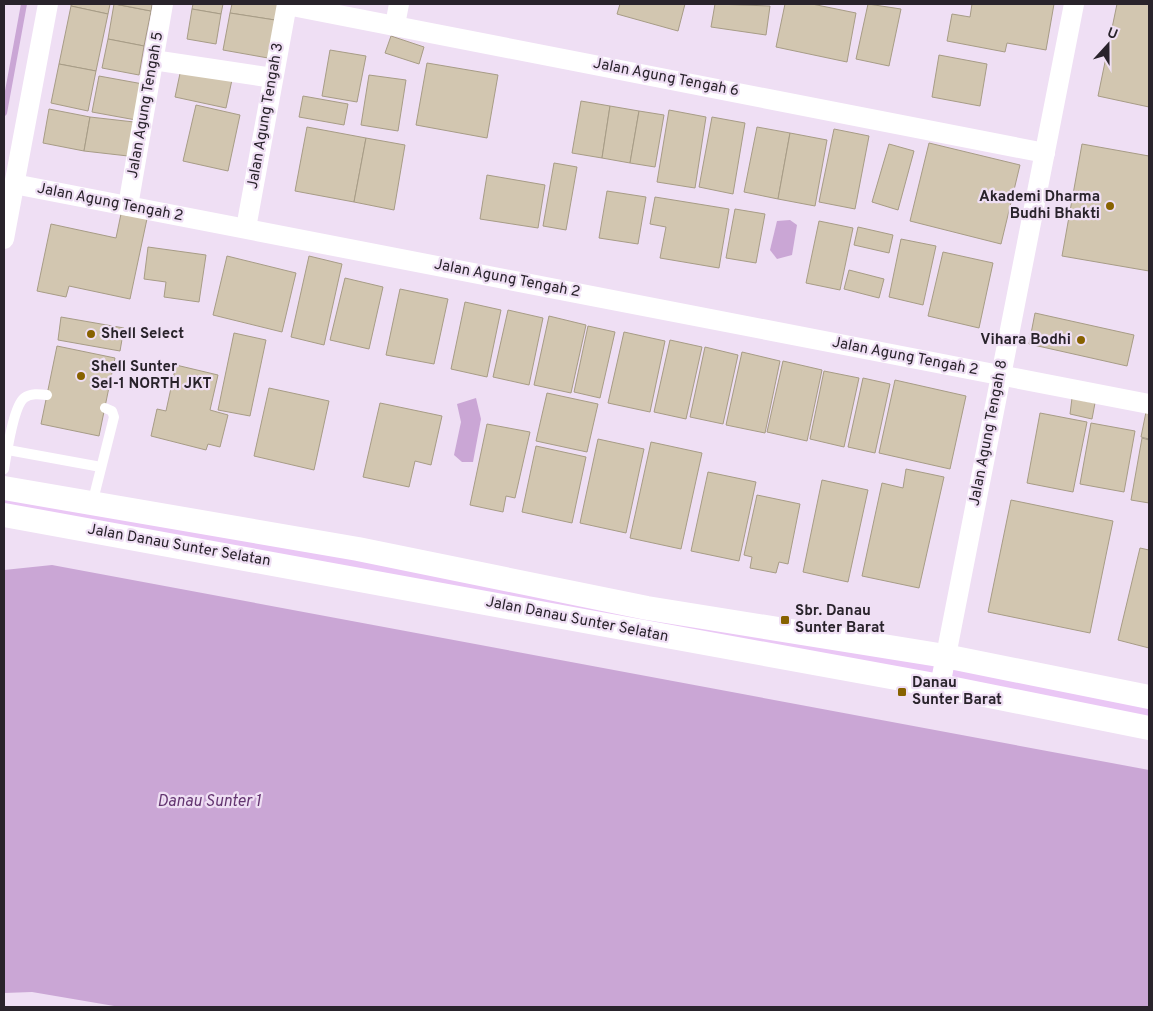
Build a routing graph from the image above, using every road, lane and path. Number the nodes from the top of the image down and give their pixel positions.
1 (48, 4) edge
2 (163, 4) edge
3 (399, 4) edge
4 (1074, 4) edge
5 (287, 5) edge
6 (395, 25) junction
7 (153, 60) junction
8 (273, 78) junction
9 (1045, 152) junction
10 (14, 184) junction
11 (128, 206) junction
12 (246, 228) junction
13 (4, 239) edge
14 (1001, 375) junction
15 (47, 395) dead end
16 (1149, 404) edge
17 (105, 408) dead end
18 (8, 450) junction
19 (101, 467) junction
20 (4, 469) edge
21 (4, 488) edge
22 (92, 504) junction
23 (4, 515) edge
24 (945, 656) junction
25 (940, 686) junction
26 (1149, 697) edge
27 (1149, 728) edge

1 - 10 street
2 - 7 street, Jalan Agung Tengah 5
3 - 6 street
4 - 9 street, Jalan Agung Tengah 8
5 - 6 street, Jalan Agung Tengah 6
5 - 8 street, Jalan Agung Tengah 3
6 - 9 street, Jalan Agung Tengah 6
7 - 8 street
7 - 11 street, Jalan Agung Tengah 5
8 - 12 street, Jalan Agung Tengah 3
9 - 14 street, Jalan Agung Tengah 8
10 - 11 street, Jalan Agung Tengah 2
10 - 13 street
11 - 12 street, Jalan Agung Tengah 2
12 - 14 street, Jalan Agung Tengah 2
14 - 16 street, Jalan Agung Tengah 2
14 - 24 street, Jalan Agung Tengah 8
15 - 18 lane
17 - 19 lane
18 - 19 lane
18 - 20 lane
19 - 22 lane
21 - 22 street, Jalan Danau Sunter Selatan
22 - 24 street, Jalan Danau Sunter Selatan
23 - 25 street, Jalan Danau Sunter Selatan
24 - 25 street, Jalan Agung Tengah 8
24 - 26 street, Jalan Danau Sunter Selatan
25 - 27 street, Jalan Danau Sunter Selatan

